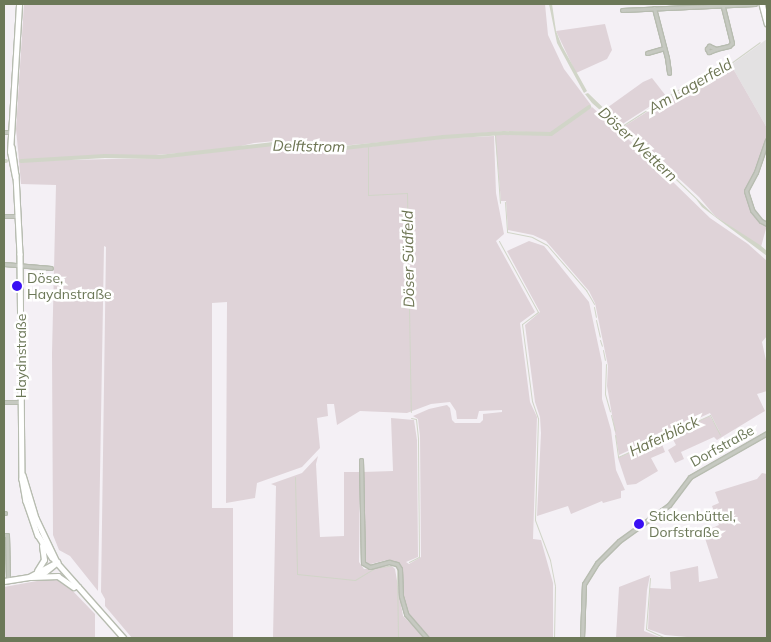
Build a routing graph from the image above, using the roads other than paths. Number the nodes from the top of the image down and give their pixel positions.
1 (19, 4) edge
2 (755, 4) edge
3 (762, 4) edge
4 (723, 7) junction
5 (654, 8) junction
6 (622, 10) dead end
7 (767, 23) edge
8 (664, 48) junction
9 (716, 49) dead end
10 (647, 53) dead end
11 (669, 73) dead end
12 (4, 132) edge
13 (11, 132) junction
14 (767, 140) edge
15 (4, 216) edge
16 (19, 216) junction
17 (767, 224) edge
18 (4, 264) edge
19 (20, 266) junction
20 (51, 268) dead end
21 (4, 402) edge
22 (21, 402) junction
23 (767, 434) edge
24 (360, 460) dead end
25 (23, 475) junction
26 (4, 535) edge
27 (41, 542) junction
28 (57, 562) junction
29 (29, 577) junction
30 (36, 577) junction
31 (6, 580) edge
32 (79, 587) junction
33 (124, 638) edge
34 (428, 638) edge
35 (582, 638) edge

1 - 13 street, Haydnstraße
2 - 4 street
3 - 7 street
4 - 5 street
4 - 9 street
5 - 6 street
5 - 8 street
8 - 10 street
8 - 11 street
12 - 13 street
13 - 16 street, Haydnstraße
14 - 17 street
15 - 16 street
16 - 19 street, Haydnstraße
18 - 19 street
19 - 20 street
19 - 22 street, Haydnstraße
21 - 22 street
22 - 25 street, Haydnstraße
23 - 35 street, Dorfstraße
24 - 34 street
25 - 27 street, Haydnstraße
25 - 28 street, Haydnstraße
26 - 31 street
27 - 28 street, Haydnstraße
27 - 29 street
28 - 29 street
28 - 30 street
28 - 32 street
29 - 30 street
29 - 31 street
30 - 32 street
32 - 33 street

